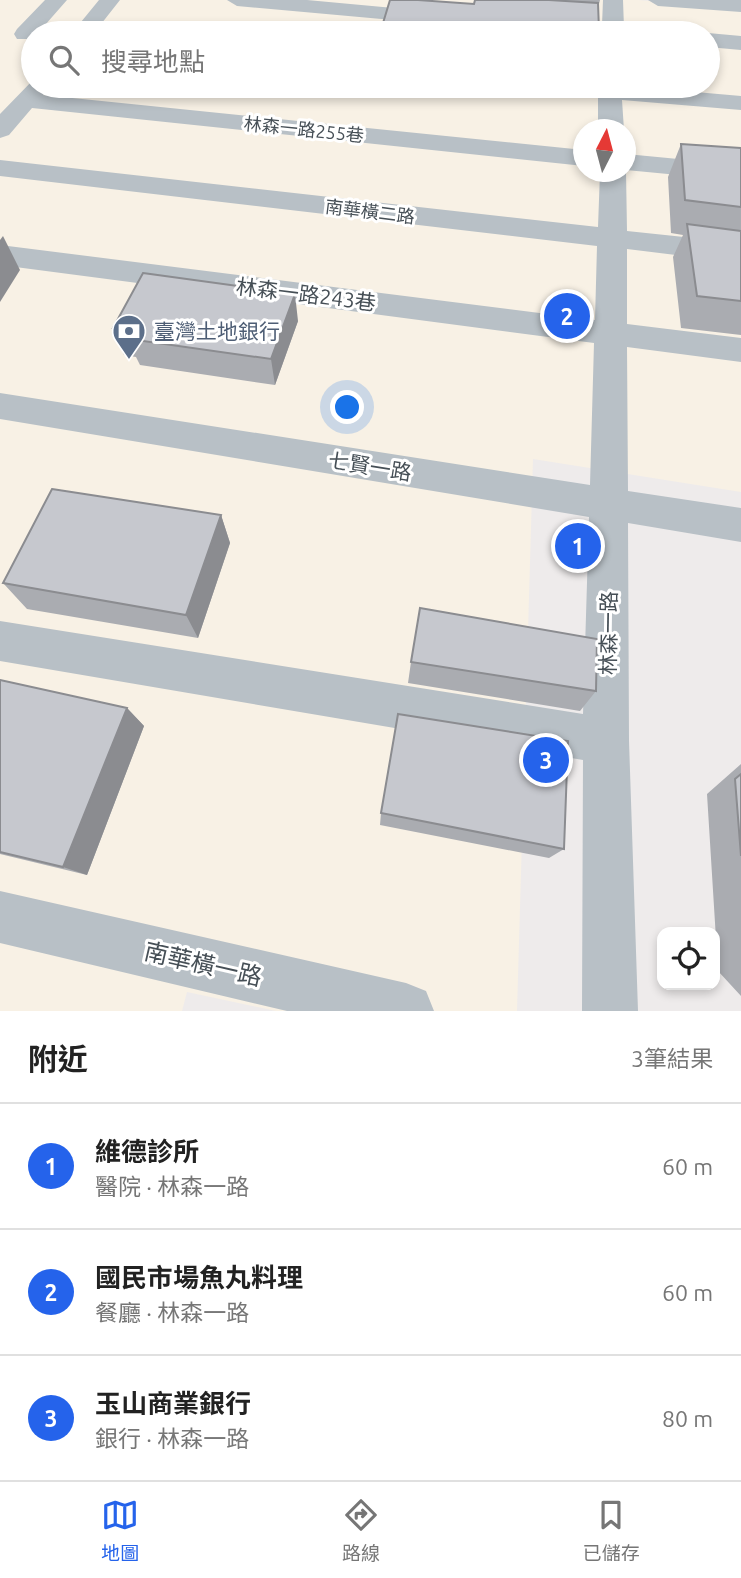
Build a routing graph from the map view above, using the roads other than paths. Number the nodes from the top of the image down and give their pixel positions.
1 (57, 0) edge
2 (110, 0) edge
3 (237, 0) edge
4 (613, 0) edge
5 (658, 0) edge
6 (741, 6) edge
7 (460, 19) edge
8 (40, 21) edge
9 (93, 21) edge
10 (614, 21) edge
11 (0, 32) edge
12 (21, 34) edge
13 (720, 41) edge
14 (741, 43) edge
15 (28, 98) edge
16 (74, 98) edge
17 (610, 98) edge
18 (694, 98) edge
19 (741, 103) edge
20 (611, 119) edge
21 (0, 130) edge
22 (573, 157) edge
23 (636, 163) edge
24 (0, 168) edge
25 (741, 173) edge
26 (613, 182) edge
27 (614, 239) junction
28 (741, 253) edge
29 (0, 255) edge
30 (612, 332) junction
31 (741, 350) edge
32 (0, 406) edge
33 (610, 505) junction
34 (741, 525) edge
35 (0, 641) edge
36 (607, 741) junction
37 (0, 917) edge
38 (407, 1011) edge
39 (610, 1011) edge

1 - 8 street
2 - 9 street
3 - 7 street
4 - 10 street
5 - 6 street
11 - 12 street
13 - 14 street
15 - 21 street
16 - 22 street, 林森一路255巷
17 - 20 street
18 - 19 street
23 - 25 street
24 - 27 street, 南華橫二路
26 - 27 street, 林森一路
27 - 28 street, 南華橫二路
27 - 30 street, 林森一路
29 - 30 street, 林森一路243巷
30 - 31 street, 林森一路243巷
30 - 33 street, 林森一路
32 - 33 street, 七賢一路
33 - 34 street, 七賢一路
33 - 36 street, 林森一路
35 - 36 street
36 - 39 street, 林森一路
37 - 38 street, 南華橫一路

